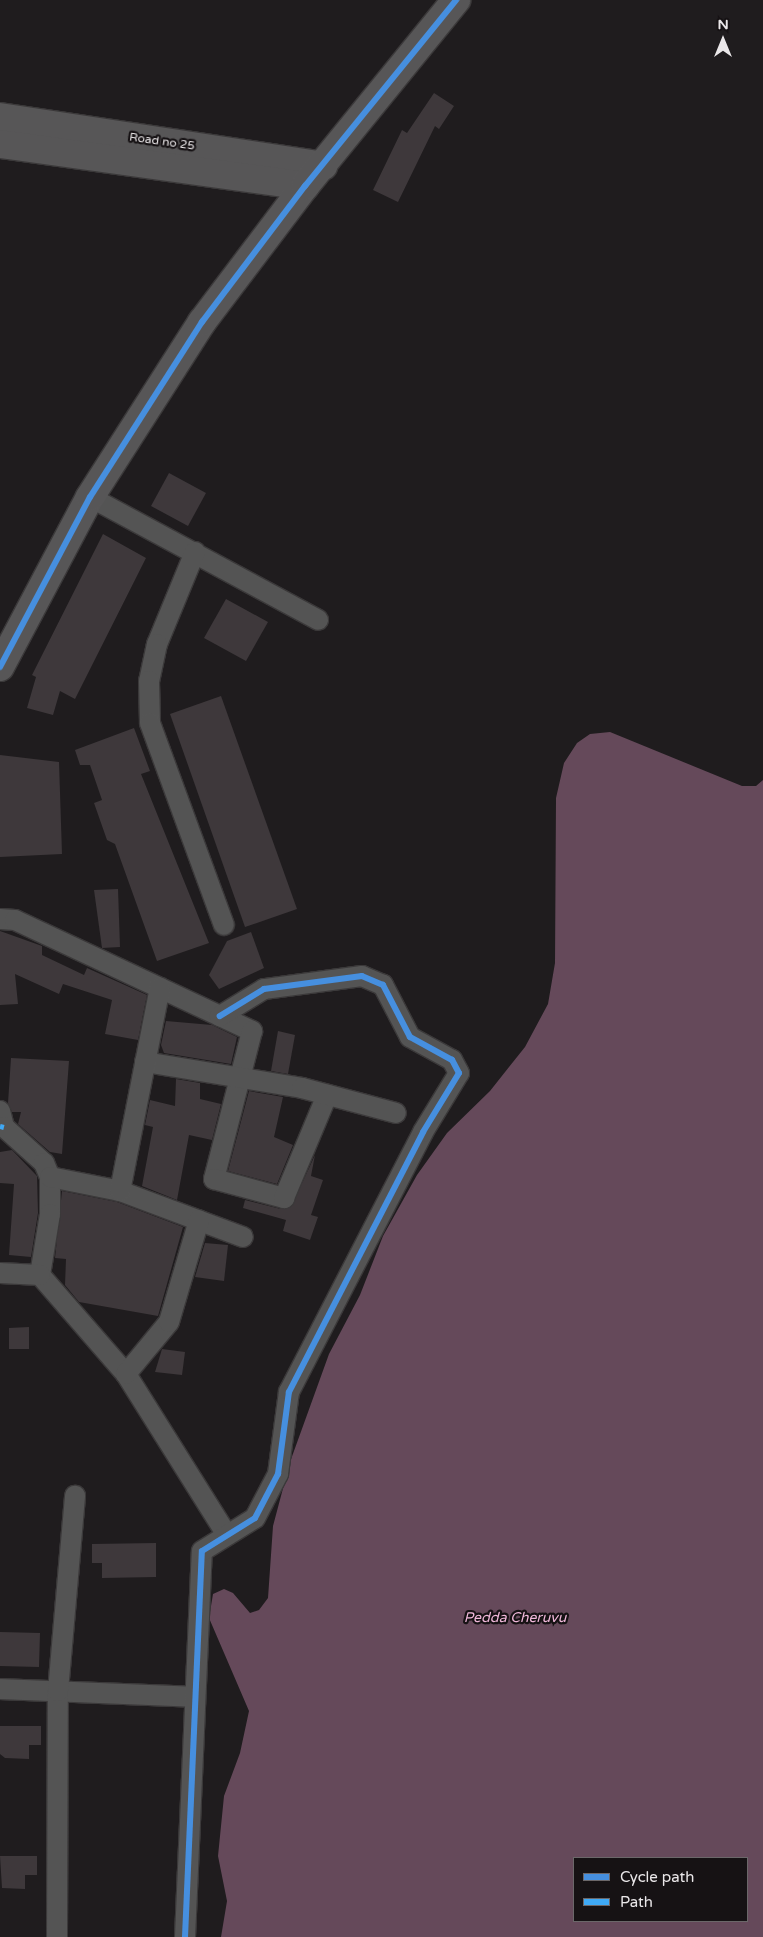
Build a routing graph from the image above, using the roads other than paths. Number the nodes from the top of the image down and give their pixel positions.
1 (456, 0) edge
2 (0, 118) edge
3 (0, 144) edge
4 (323, 166) junction
5 (305, 186) junction
6 (90, 497) junction
7 (195, 552) junction
8 (318, 620) dead end
9 (0, 667) edge
10 (0, 919) edge
11 (224, 925) dead end
12 (160, 988) junction
13 (220, 1016) junction
14 (145, 1062) junction
15 (240, 1078) junction
16 (327, 1095) junction
17 (396, 1113) dead end
18 (1, 1121) edge
19 (50, 1177) junction
20 (120, 1191) junction
21 (198, 1220) junction
22 (243, 1237) dead end
23 (0, 1273) edge
24 (40, 1275) junction
25 (126, 1374) junction
26 (75, 1496) dead end
27 (227, 1535) junction
28 (0, 1689) edge
29 (58, 1691) junction
30 (195, 1697) junction
31 (57, 1937) edge
32 (186, 1937) edge

1 - 4 street
2 - 4 street, Road no 25
3 - 5 street, Road no 25
4 - 5 street
5 - 6 street
6 - 7 street
6 - 9 street
7 - 8 street
7 - 11 street
10 - 12 street
12 - 13 street
12 - 14 street
13 - 15 street
13 - 27 street
14 - 15 street
14 - 20 street
15 - 16 street
15 - 16 street
16 - 17 street
18 - 19 street
19 - 20 street
19 - 24 street
20 - 21 street
21 - 22 street
21 - 25 street
23 - 24 street
24 - 25 street
25 - 27 street
26 - 29 street
27 - 30 street
28 - 29 street
29 - 30 street
29 - 31 street
30 - 32 street

